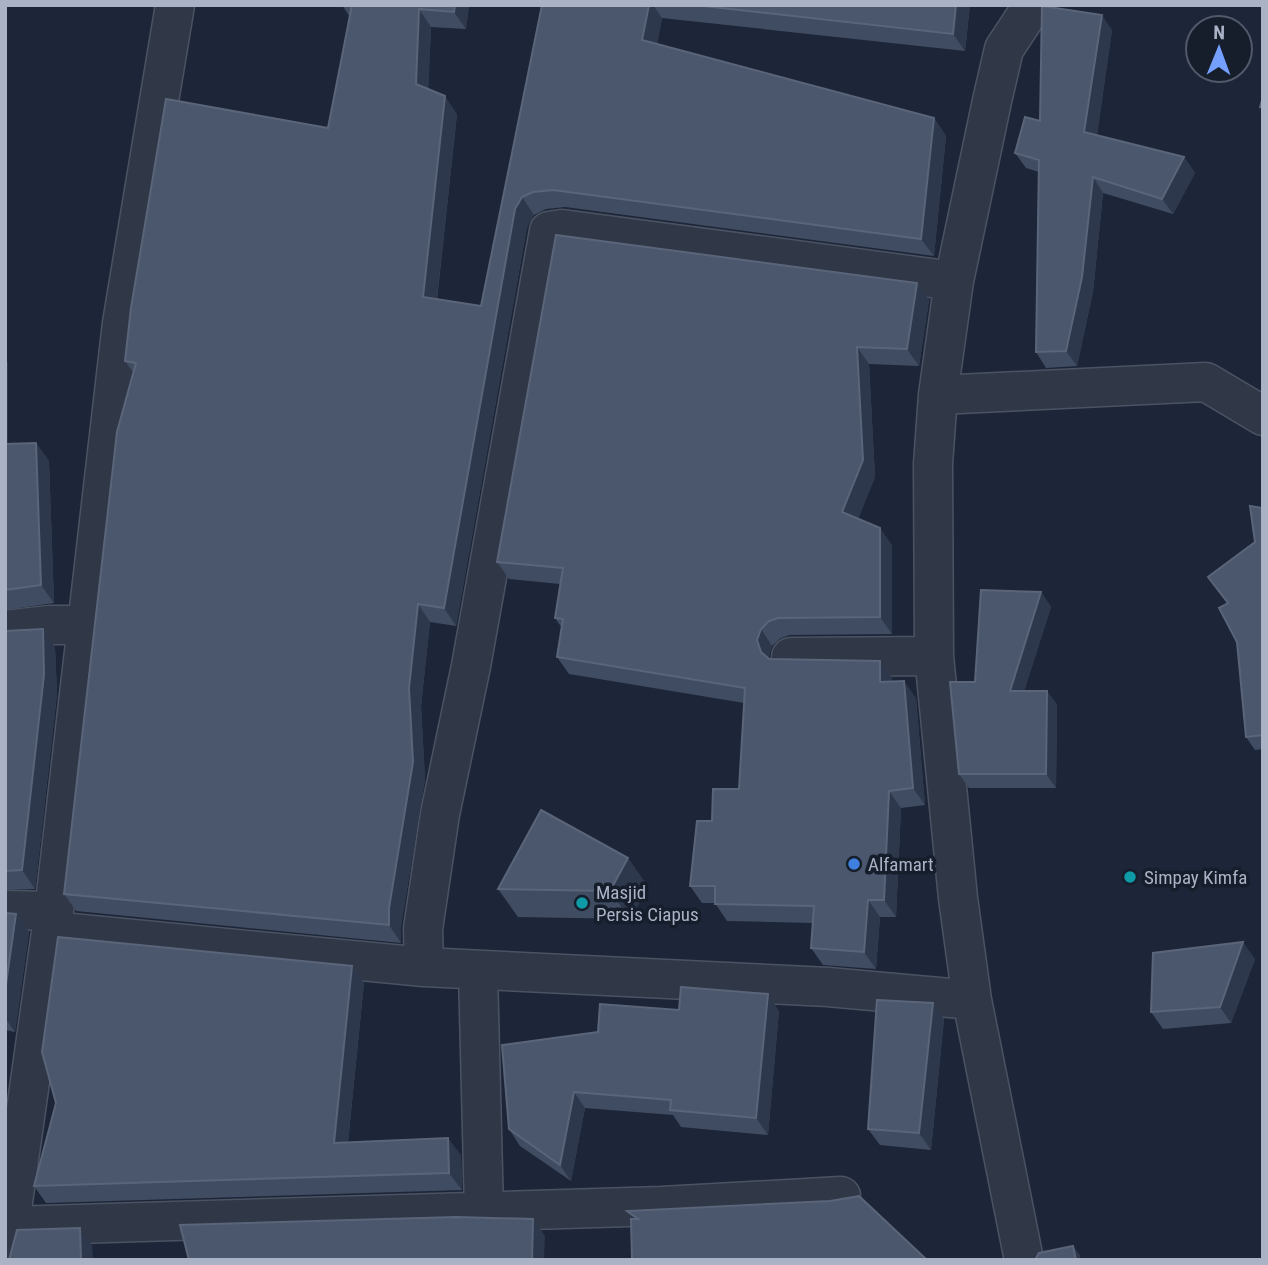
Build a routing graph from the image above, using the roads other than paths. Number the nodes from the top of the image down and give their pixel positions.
1 (175, 5) edge
2 (1034, 5) edge
3 (954, 281) junction
4 (938, 395) junction
5 (1243, 402) edge
6 (87, 625) junction
7 (5, 630) edge
8 (933, 656) junction
9 (791, 657) edge
10 (5, 909) edge
11 (52, 921) junction
12 (424, 967) junction
13 (478, 972) junction
14 (972, 1000) junction
15 (841, 1196) edge
16 (484, 1211) junction
17 (7, 1242) edge
18 (1024, 1260) edge

1 - 6 street
2 - 3 street
3 - 4 street
3 - 12 street
4 - 5 street
4 - 8 street
6 - 7 street
6 - 11 street
8 - 9 street
8 - 14 street
10 - 11 street
11 - 12 street
11 - 17 street
12 - 13 street
13 - 14 street
13 - 16 street
14 - 18 street
15 - 16 street
16 - 17 street

